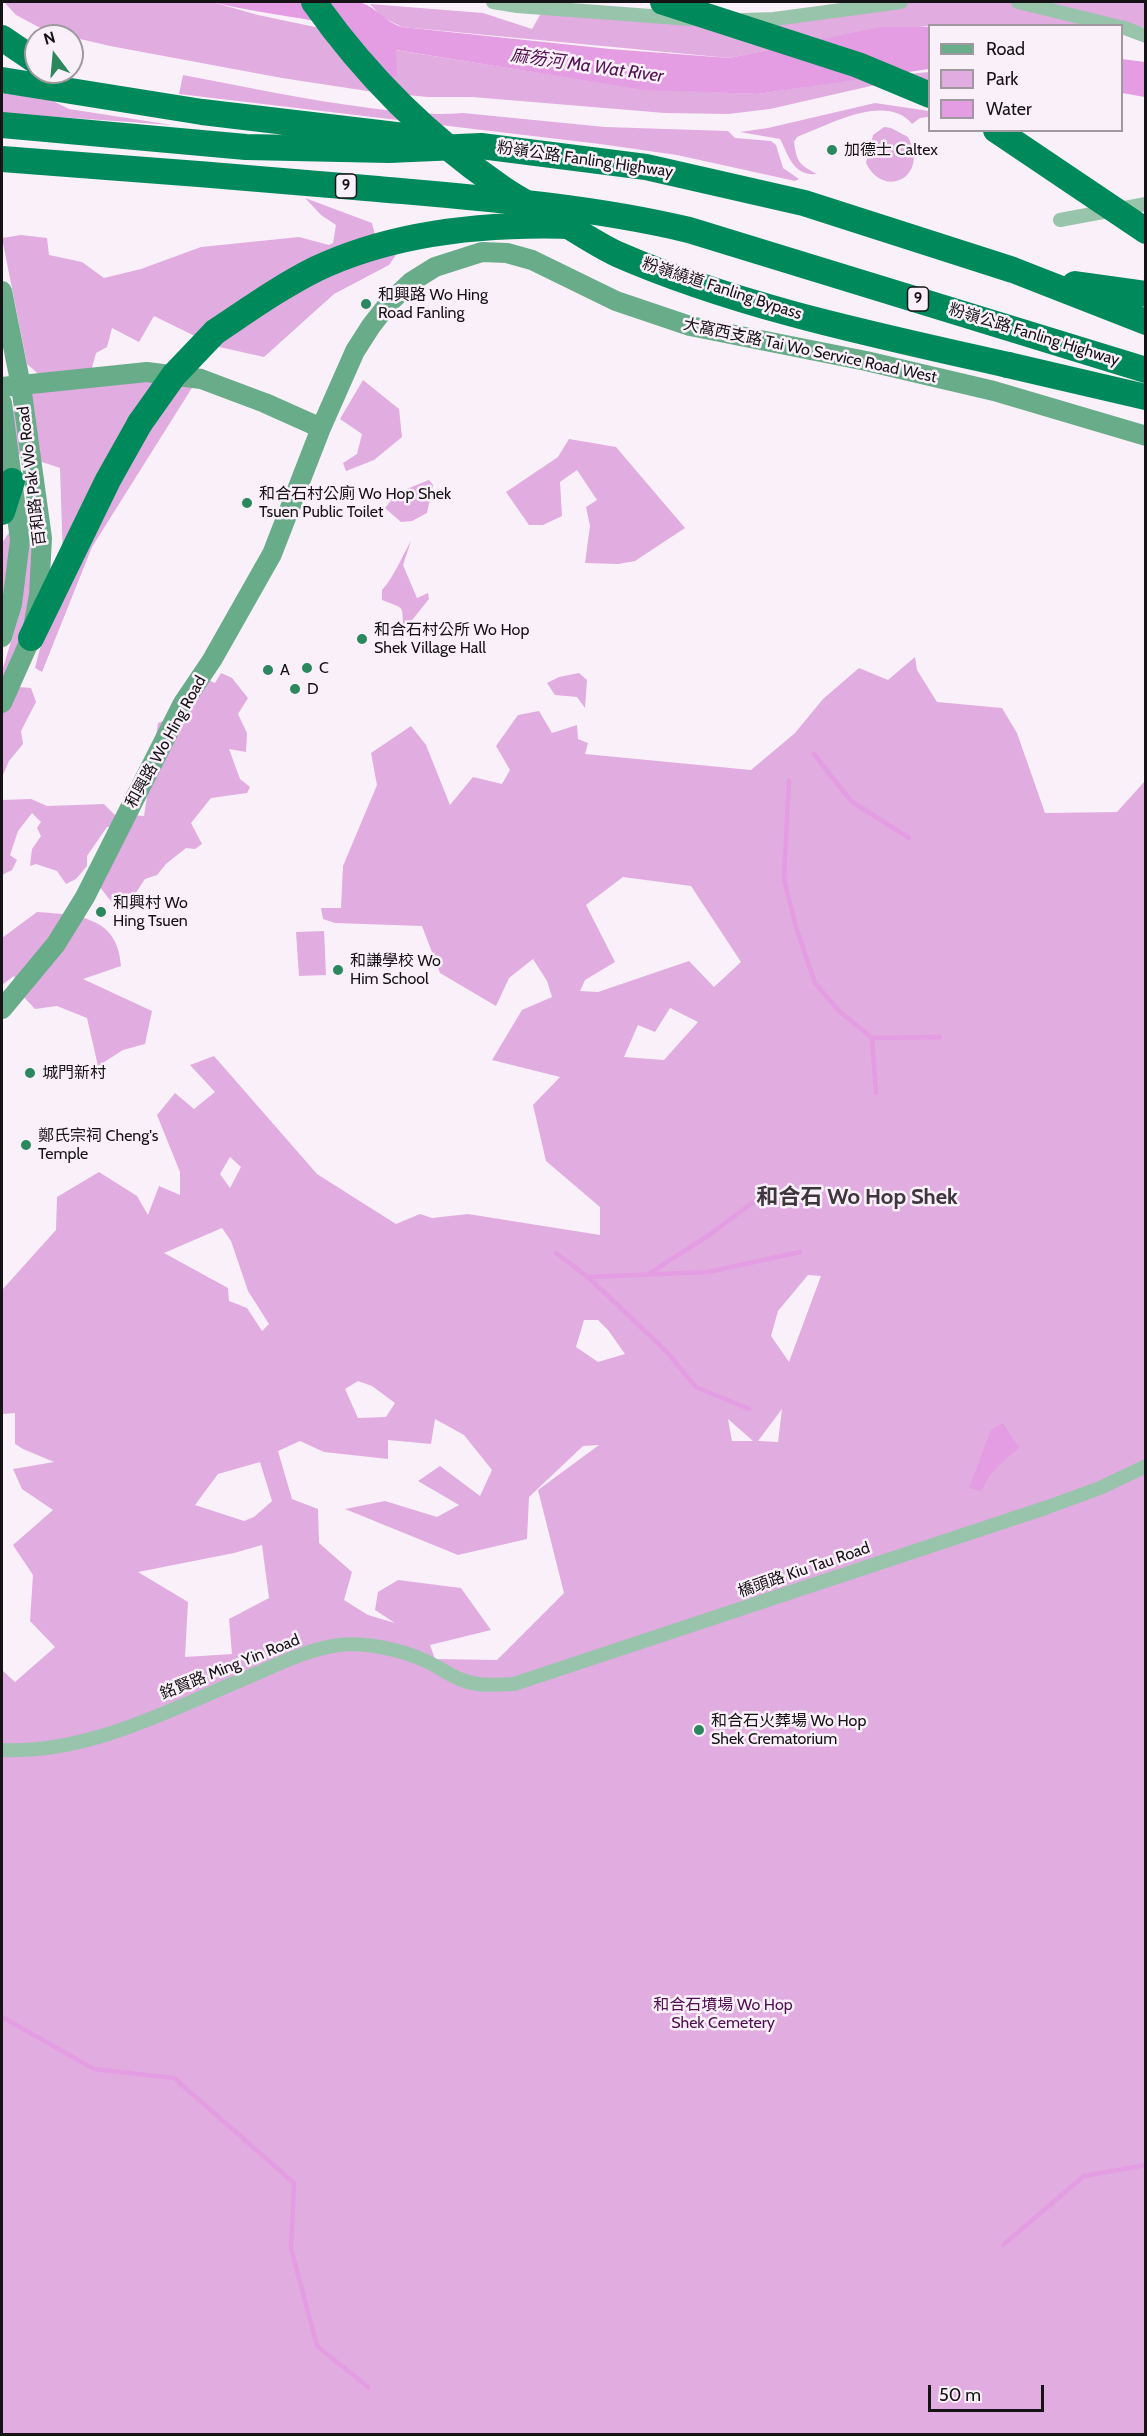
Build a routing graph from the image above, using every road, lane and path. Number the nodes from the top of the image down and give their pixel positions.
1 (314, 2) edge
2 (493, 2) edge
3 (663, 2) edge
4 (901, 2) edge
5 (1018, 2) edge
6 (1108, 24) edge
7 (1123, 27) edge
8 (1146, 36) edge
9 (2, 38) edge
10 (24, 53) edge
11 (84, 78) edge
12 (2, 80) edge
13 (928, 94) edge
14 (202, 112) junction
15 (2, 125) edge
16 (999, 132) edge
17 (481, 146) junction
18 (447, 147) junction
19 (2, 159) edge
20 (1146, 204) edge
21 (1060, 220) dead end
22 (689, 230) junction
23 (1146, 231) edge
24 (482, 252) joint
25 (1013, 270) junction
26 (2, 291) edge
27 (1146, 294) edge
28 (1146, 322) edge
29 (1146, 370) edge
30 (11, 387) edge
31 (1146, 397) edge
32 (2, 403) edge
33 (321, 428) junction
34 (1146, 436) edge
35 (12, 481) junction
36 (2, 512) edge
37 (2, 637) edge
38 (31, 639) junction
39 (2, 703) edge
40 (2, 1009) edge
41 (1146, 1466) edge
42 (468, 1682) joint
43 (2, 1750) edge

1 - 18 highway, 粉嶺繞道 Fanling Bypass, bridge
2 - 4 street
3 - 13 highway, bridge
5 - 6 street
7 - 8 street
9 - 10 highway
11 - 14 highway
12 - 14 highway
14 - 17 highway
15 - 18 highway, 粉嶺公路 Fanling Highway / 9
16 - 23 highway, bridge
17 - 18 highway, 粉嶺公路 Fanling Highway / 9
17 - 25 highway, 粉嶺公路 Fanling Highway / 9
18 - 31 highway, 粉嶺繞道 Fanling Bypass, bridge
19 - 22 highway, 粉嶺公路 Fanling Highway / 9
20 - 21 street
22 - 29 highway, 粉嶺公路 Fanling Highway / 9
22 - 38 highway, bridge
24 - 33 main road, 和興路 Wo Hing Road
24 - 34 main road, 大窩西支路 Tai Wo Service Road West
25 - 27 highway
25 - 28 highway, 粉嶺公路 Fanling Highway / 9
26 - 30 main road, 百和路 Pak Wo Road
30 - 33 main road
30 - 38 main road, 百和路 Pak Wo Road
32 - 35 main road, 百和路 Pak Wo Road
33 - 40 main road, 和興路 Wo Hing Road
35 - 36 highway
35 - 37 main road, 百和路 Pak Wo Road
38 - 39 main road, 百和路 Pak Wo Road
41 - 42 street, 橋頭路 Kiu Tau Road
42 - 43 street, 銘賢路 Ming Yin Road

